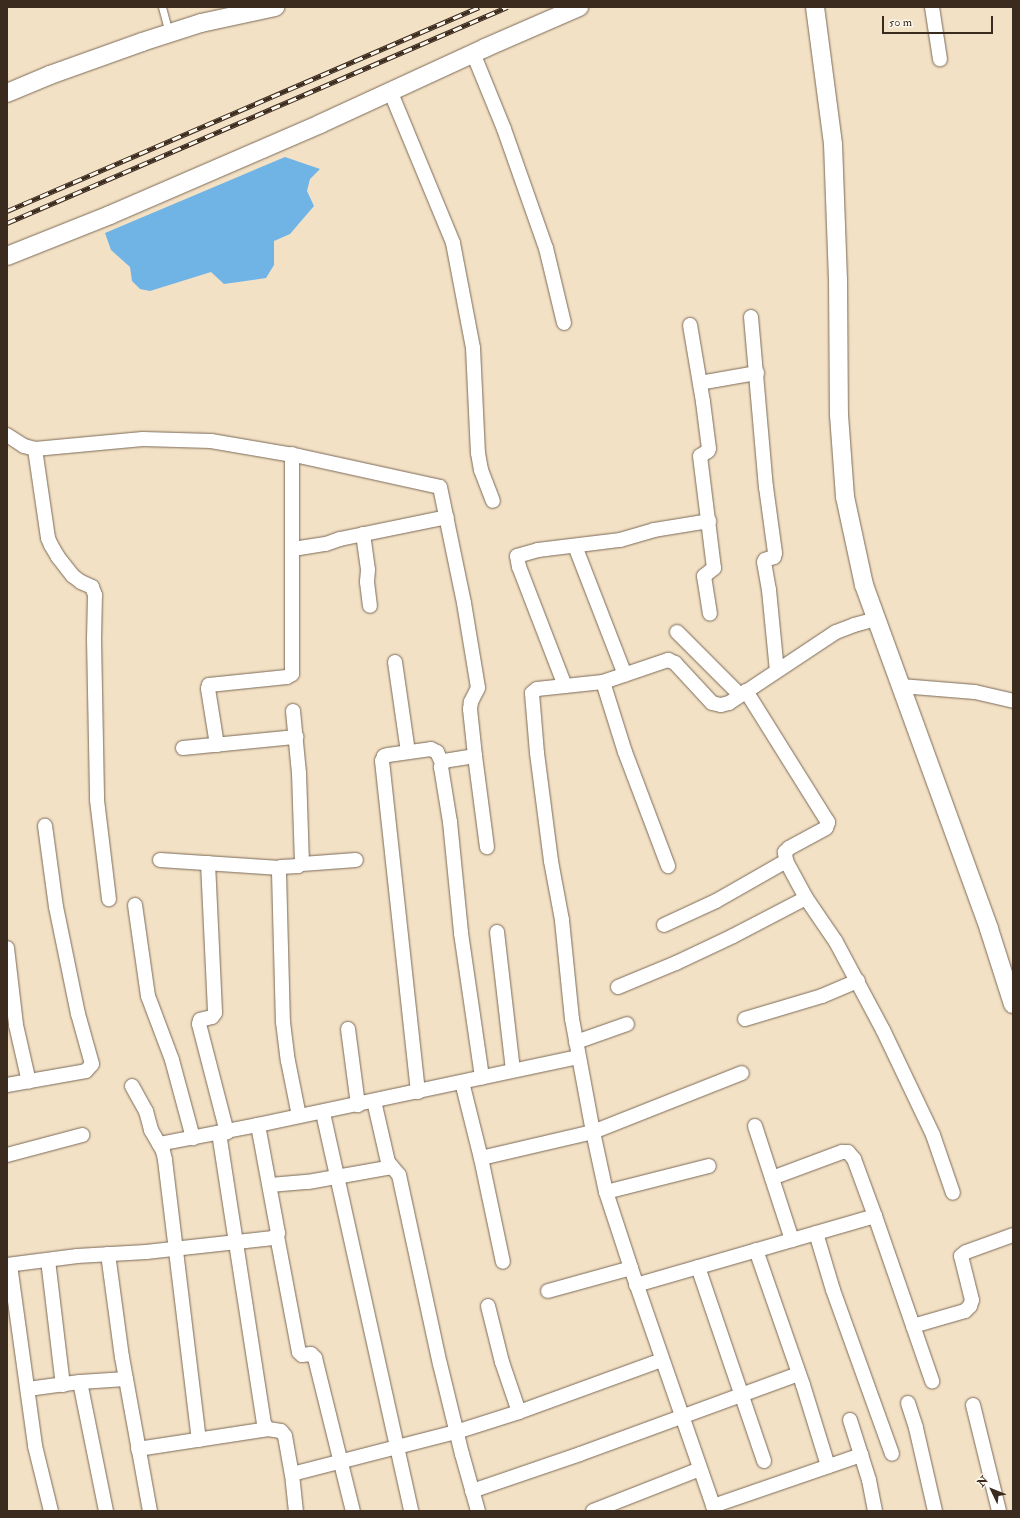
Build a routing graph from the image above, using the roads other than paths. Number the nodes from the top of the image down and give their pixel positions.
1 (162, 7) edge
2 (275, 7) edge
3 (579, 7) edge
4 (815, 7) edge
5 (932, 7) edge
6 (169, 33) junction
7 (474, 53) junction
8 (940, 59) dead end
9 (391, 92) junction
10 (7, 93) edge
11 (7, 256) edge
12 (750, 317) dead end
13 (564, 323) dead end
14 (690, 325) dead end
15 (757, 373) junction
16 (700, 383) junction
17 (7, 435) edge
18 (35, 449) junction
19 (292, 454) junction
20 (493, 502) dead end
21 (447, 517) junction
22 (709, 521) junction
23 (363, 534) junction
24 (575, 546) junction
25 (293, 549) junction
26 (370, 606) dead end
27 (710, 614) dead end
28 (876, 619) junction
29 (676, 632) dead end
30 (395, 662) dead end
31 (777, 671) junction
32 (625, 675) junction
33 (603, 682) junction
34 (565, 686) junction
35 (901, 686) junction
36 (743, 693) junction
37 (1013, 701) edge
38 (293, 711) dead end
39 (296, 737) junction
40 (217, 745) junction
41 (183, 748) dead end
42 (408, 752) junction
43 (475, 756) junction
44 (442, 762) junction
45 (44, 826) dead end
46 (487, 847) dead end
47 (160, 860) dead end
48 (356, 860) dead end
49 (786, 861) junction
50 (208, 864) junction
51 (302, 864) junction
52 (668, 866) dead end
53 (280, 868) junction
54 (806, 898) junction
55 (109, 899) dead end
56 (135, 905) dead end
57 (664, 925) dead end
58 (497, 932) dead end
59 (7, 948) edge
60 (858, 981) junction
61 (618, 987) dead end
62 (1013, 1004) edge
63 (745, 1019) dead end
64 (626, 1024) dead end
65 (348, 1029) dead end
66 (576, 1042) junction
67 (578, 1057) junction
68 (513, 1070) junction
69 (742, 1073) dead end
70 (482, 1078) junction
71 (29, 1082) junction
72 (462, 1082) junction
73 (7, 1085) edge
74 (132, 1086) dead end
75 (418, 1092) junction
76 (374, 1101) junction
77 (358, 1105) junction
78 (322, 1113) junction
79 (299, 1116) junction
80 (258, 1125) junction
81 (755, 1126) dead end
82 (223, 1132) junction
83 (593, 1132) junction
84 (82, 1135) dead end
85 (193, 1138) junction
86 (159, 1144) junction
87 (7, 1155) edge
88 (481, 1158) junction
89 (709, 1166) dead end
90 (392, 1167) junction
91 (337, 1177) junction
92 (772, 1178) junction
93 (270, 1185) junction
94 (606, 1192) junction
95 (953, 1193) dead end
96 (875, 1216) junction
97 (816, 1233) junction
98 (277, 1236) junction
99 (1013, 1236) edge
100 (792, 1240) junction
101 (237, 1242) junction
102 (174, 1249) junction
103 (756, 1250) junction
104 (108, 1254) junction
105 (48, 1260) junction
106 (503, 1262) dead end
107 (8, 1265) edge
108 (698, 1267) junction
109 (631, 1268) junction
110 (636, 1285) junction
111 (548, 1291) dead end
112 (488, 1306) dead end
113 (913, 1326) junction
114 (662, 1360) junction
115 (799, 1374) junction
116 (126, 1379) junction
117 (932, 1381) dead end
118 (80, 1382) junction
119 (62, 1385) junction
120 (28, 1389) junction
121 (742, 1395) junction
122 (908, 1403) dead end
123 (973, 1404) dead end
124 (519, 1412) junction
125 (682, 1416) junction
126 (850, 1420) dead end
127 (268, 1429) junction
128 (456, 1432) junction
129 (199, 1440) junction
130 (138, 1449) junction
131 (398, 1449) junction
132 (892, 1454) dead end
133 (861, 1455) junction
134 (764, 1460) dead end
135 (341, 1462) junction
136 (828, 1466) junction
137 (700, 1469) junction
138 (292, 1474) junction
139 (472, 1491) junction
140 (714, 1509) edge
141 (51, 1511) edge
142 (106, 1511) edge
143 (150, 1511) edge
144 (296, 1511) edge
145 (353, 1511) edge
146 (412, 1511) edge
147 (478, 1511) edge
148 (593, 1511) edge
149 (875, 1511) edge
150 (935, 1511) edge
151 (998, 1511) edge

1 - 6 lane
2 - 6 street
3 - 7 street
4 - 28 street
5 - 8 street
6 - 10 street
7 - 9 street
7 - 13 street
9 - 11 street
9 - 20 street
12 - 15 street
14 - 16 street
15 - 16 street
15 - 31 street
16 - 22 street
17 - 18 street
18 - 19 street
18 - 55 street
19 - 21 street
19 - 25 street
21 - 23 street
21 - 43 street
22 - 24 street
22 - 27 street
23 - 25 street
23 - 26 street
24 - 32 street
24 - 34 street
25 - 40 street
28 - 31 street
28 - 35 street
29 - 36 street
30 - 42 street
31 - 36 street
32 - 33 street
32 - 36 street
33 - 34 street
33 - 52 street
34 - 66 street
35 - 37 street
35 - 62 street
36 - 49 street
38 - 39 street
39 - 40 street
39 - 51 street
40 - 41 street
42 - 44 street
42 - 75 street
43 - 44 street
43 - 46 street
44 - 70 street
45 - 71 street
47 - 50 street
48 - 51 street
49 - 54 street
49 - 57 street
50 - 53 street
50 - 82 street
51 - 53 street
53 - 79 street
54 - 60 street
54 - 61 street
56 - 85 street
58 - 68 street
59 - 71 street
60 - 63 street
60 - 95 street
64 - 66 street
65 - 77 street
66 - 67 street
67 - 68 street
67 - 83 street
68 - 70 street
69 - 83 street
70 - 72 street
71 - 73 street
72 - 75 street
72 - 88 street
74 - 86 street
75 - 76 street
76 - 77 street
76 - 90 street
77 - 78 street
78 - 79 street
78 - 91 street
79 - 80 street
80 - 82 street
80 - 93 street
81 - 92 street
82 - 85 street
82 - 101 street
83 - 88 street
83 - 94 street
84 - 87 street
85 - 86 street
86 - 102 street
88 - 106 street
89 - 94 street
90 - 91 street
90 - 128 street
91 - 93 street
91 - 131 street
92 - 96 street
92 - 100 street
93 - 98 street
94 - 109 street
96 - 97 street
96 - 113 street
97 - 100 street
97 - 132 street
98 - 101 street
98 - 135 street
99 - 113 street
100 - 103 street
101 - 102 street
101 - 127 street
102 - 104 street
102 - 129 street
103 - 108 street
103 - 115 street
104 - 105 street
104 - 116 street
105 - 107 street
105 - 119 street
107 - 120 street
108 - 110 street
108 - 121 street
109 - 110 street
109 - 111 street
110 - 114 street
112 - 124 street
113 - 117 street
114 - 124 street
114 - 125 street
115 - 121 street
115 - 136 street
116 - 118 street
116 - 130 street
118 - 119 street
118 - 142 street
119 - 120 street
120 - 141 street
121 - 125 street
121 - 134 street
122 - 150 street
123 - 151 street
124 - 128 street
125 - 137 street
125 - 139 street
126 - 133 street
127 - 129 street
127 - 138 street
128 - 131 street
128 - 139 street
129 - 130 street
130 - 143 street
131 - 135 street
131 - 146 street
133 - 136 street
133 - 149 street
135 - 138 street
135 - 145 street
136 - 140 street
137 - 140 street
137 - 148 street
138 - 144 street
139 - 147 street

